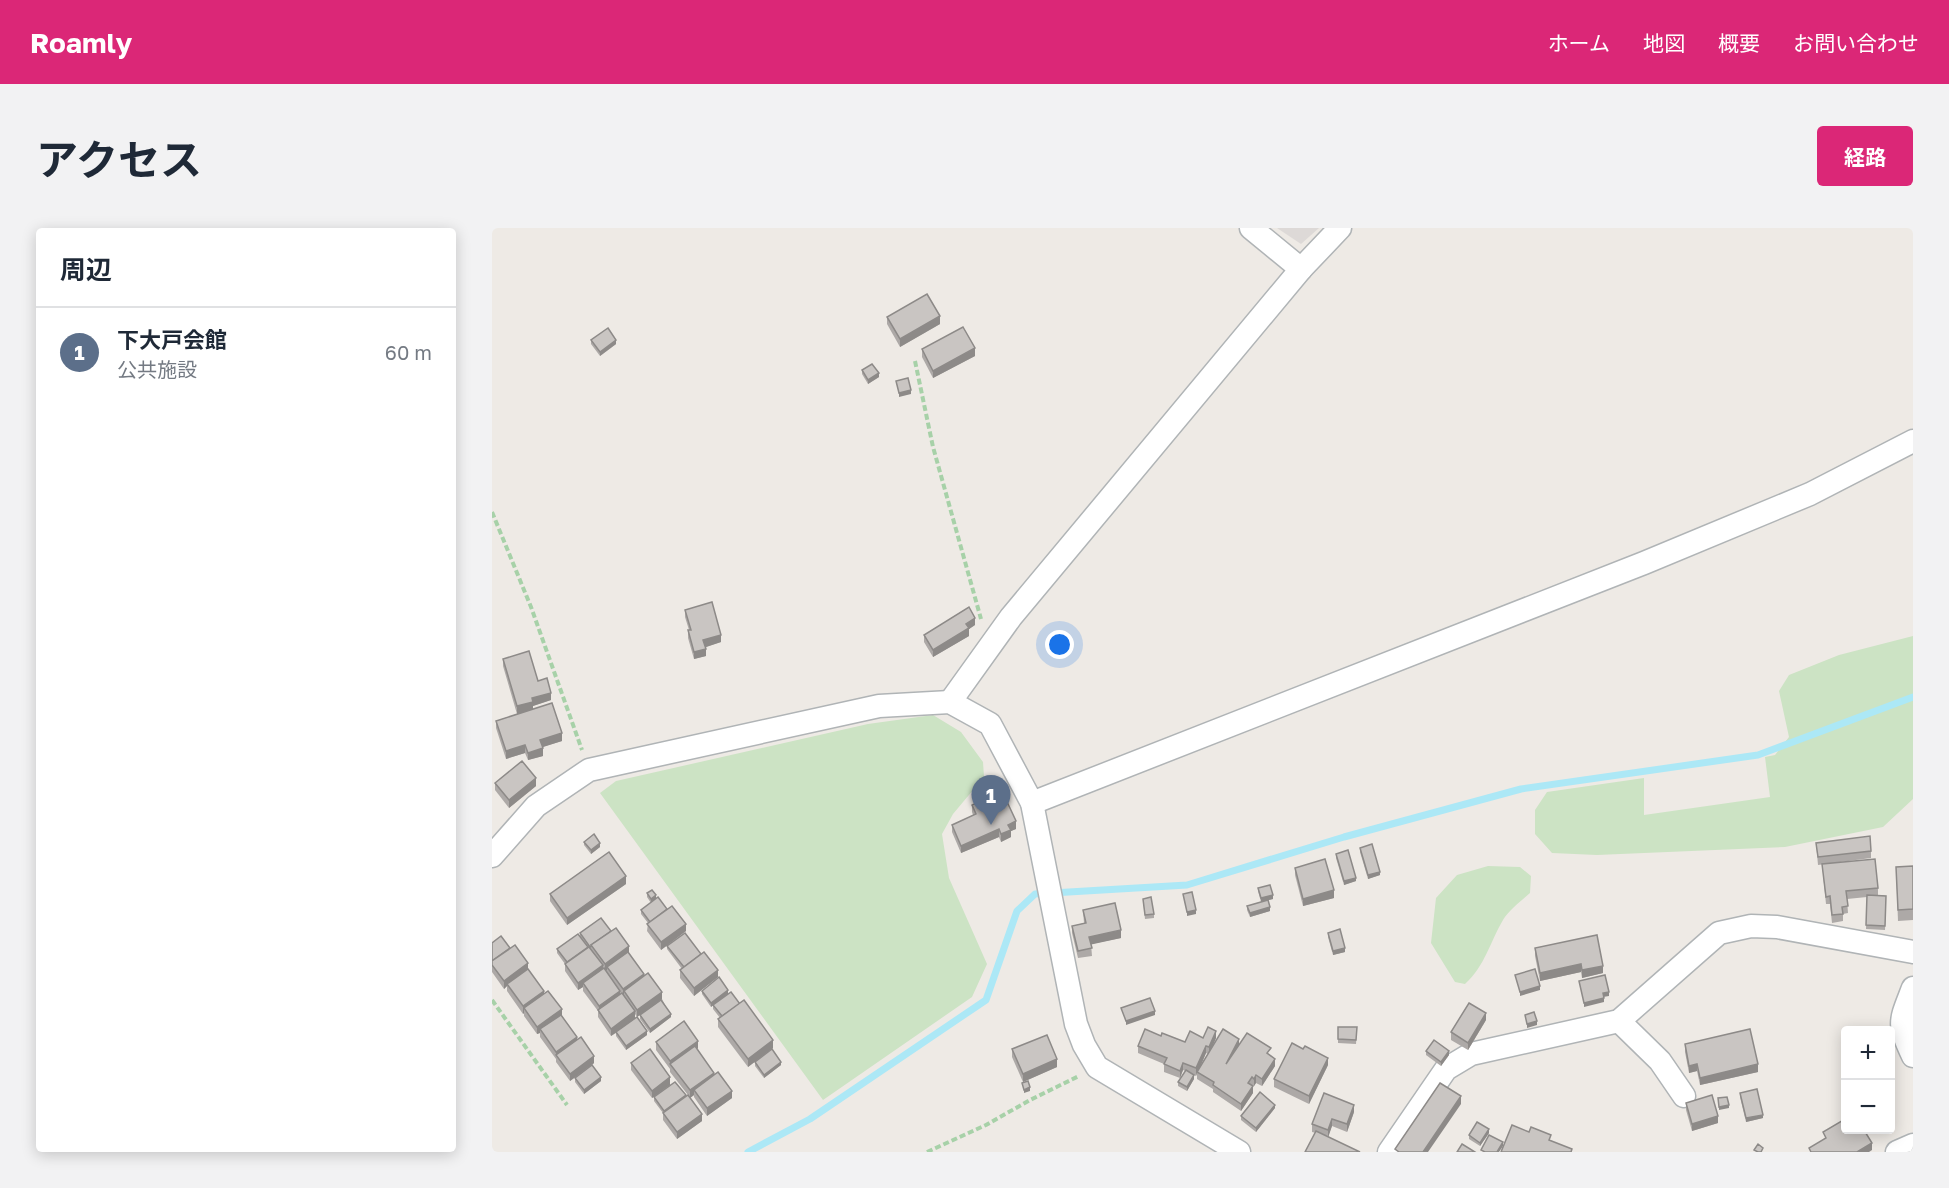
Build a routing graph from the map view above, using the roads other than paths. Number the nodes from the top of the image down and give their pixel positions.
1 (1251, 228) edge
2 (1340, 228) edge
3 (1301, 269) junction
4 (1913, 441) edge
5 (950, 702) junction
6 (1032, 803) junction
7 (492, 856) edge
8 (1913, 952) edge
9 (1913, 987) edge
10 (1619, 1021) junction
11 (1913, 1056) edge
12 (1684, 1096) dead end
13 (1913, 1145) edge
14 (1239, 1152) edge
15 (1389, 1152) edge
16 (1897, 1152) edge

1 - 3 street
2 - 3 street
3 - 5 street
4 - 6 street
5 - 6 street
5 - 7 street
6 - 14 street
8 - 10 street
9 - 11 street
10 - 12 street
10 - 15 street
13 - 16 street

